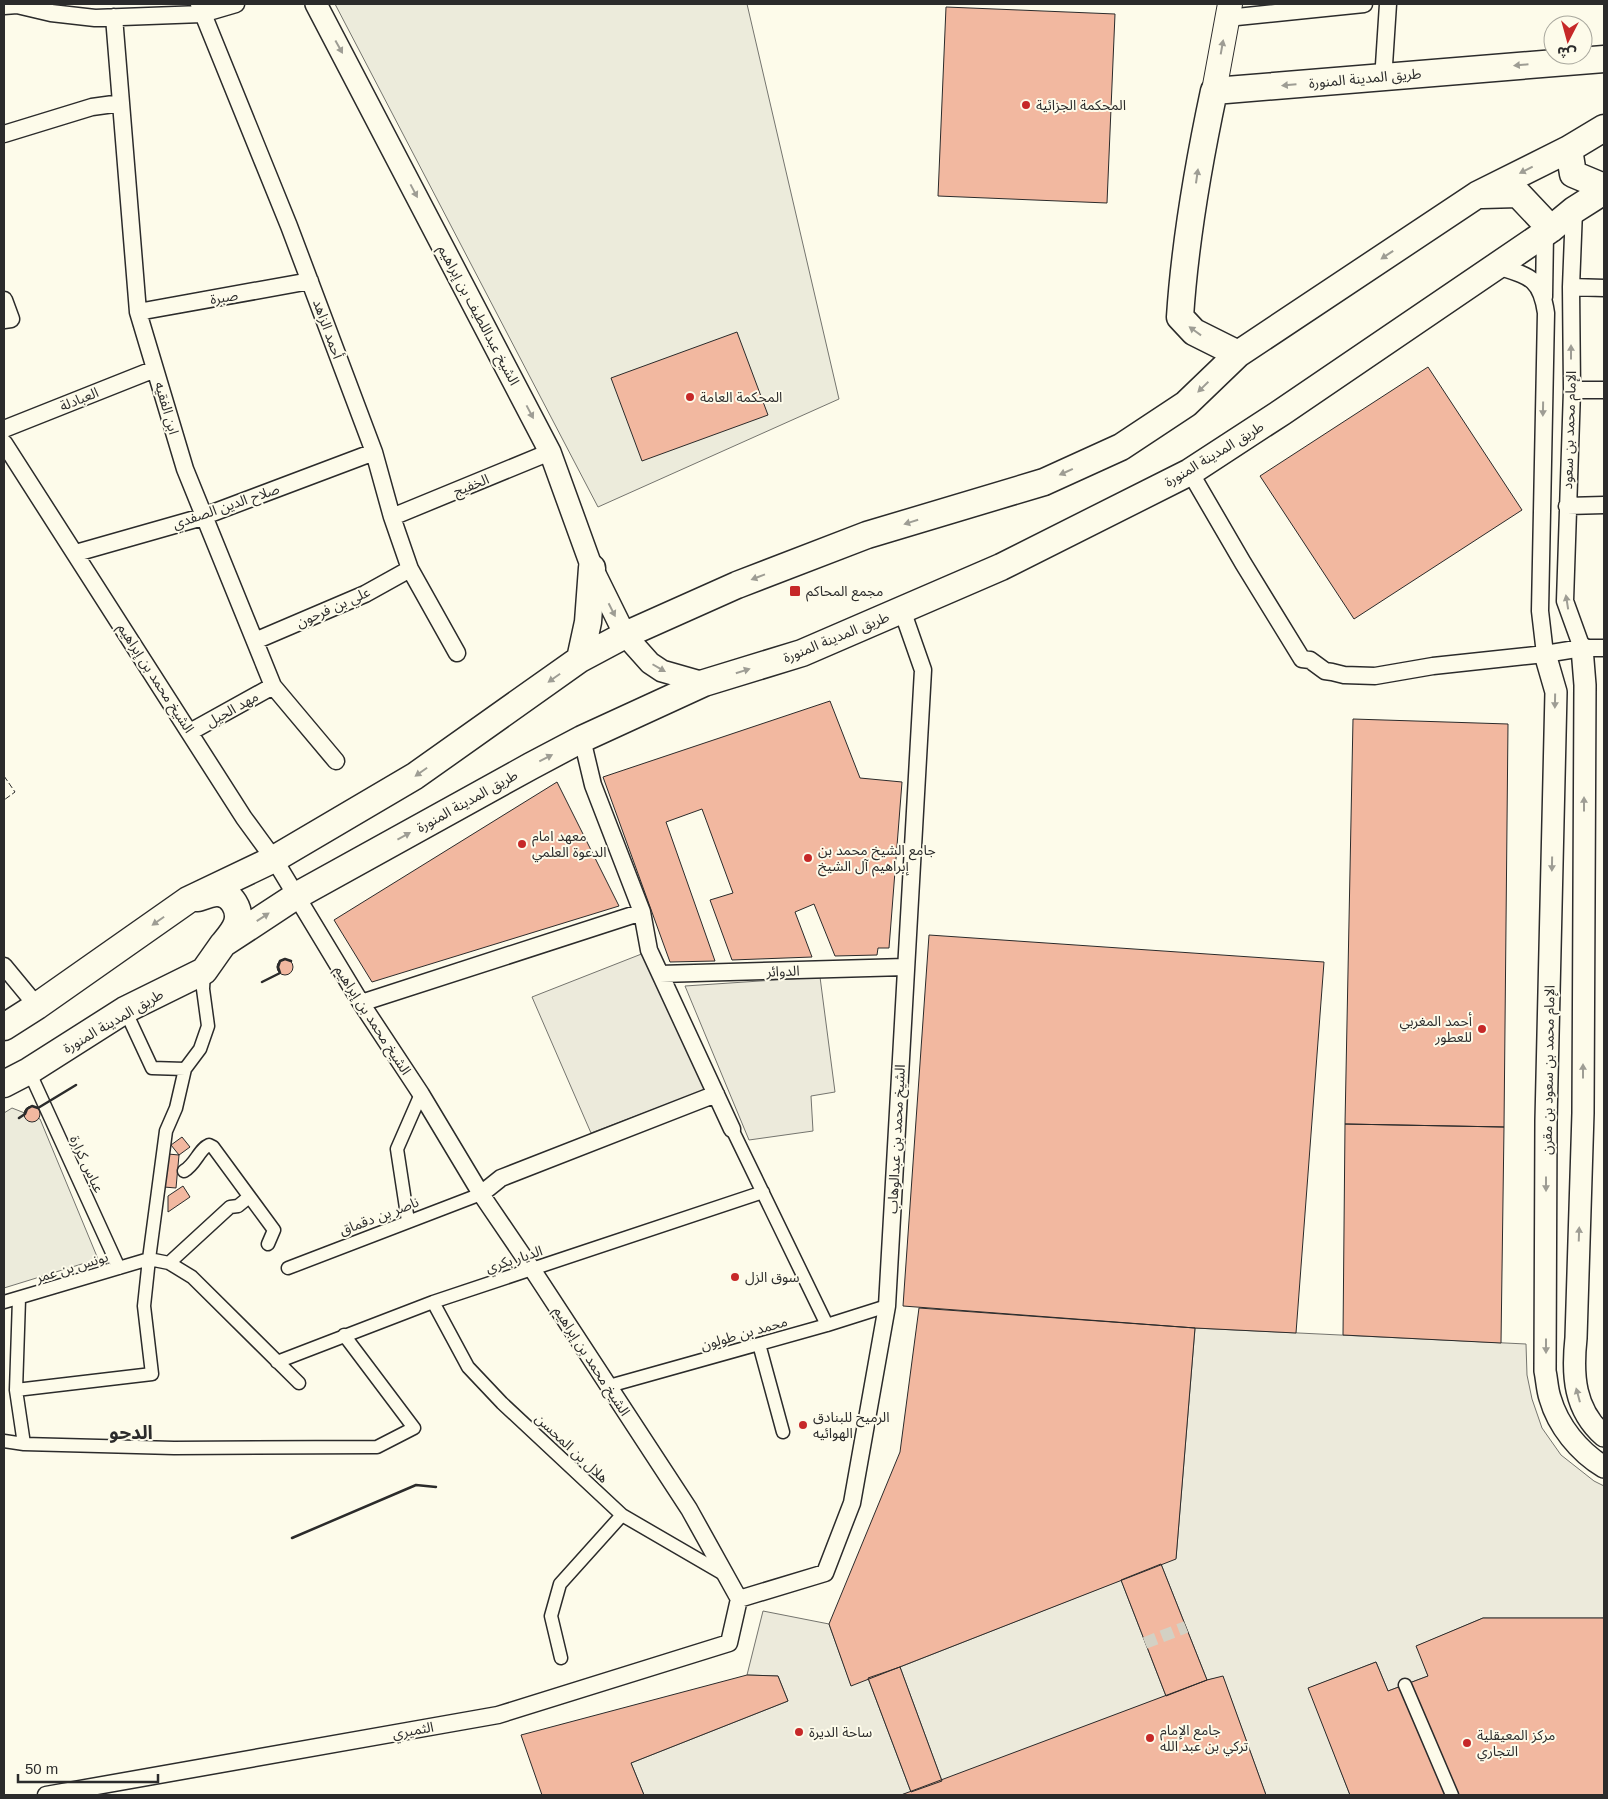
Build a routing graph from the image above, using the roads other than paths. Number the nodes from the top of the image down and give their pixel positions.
1 (236, 4) edge
2 (316, 4) edge
3 (1364, 4) edge
4 (1388, 4) edge
5 (13, 5) edge
6 (201, 9) edge
7 (1228, 11) edge
8 (114, 17) junction
9 (1604, 59) edge
10 (1384, 64) dead end
11 (1214, 91) junction
12 (122, 103) junction
13 (1604, 128) edge
14 (4, 134) edge
15 (1569, 149) junction
16 (1604, 189) edge
17 (1477, 194) junction
18 (1574, 210) junction
19 (1548, 231) junction
20 (1497, 266) junction
21 (310, 281) junction
22 (1571, 287) junction
23 (1604, 288) edge
24 (1544, 297) junction
25 (4, 300) edge
26 (138, 312) junction
27 (4, 320) edge
28 (1238, 354) junction
29 (155, 369) junction
30 (1572, 390) junction
31 (1604, 390) edge
32 (4, 429) edge
33 (4, 443) edge
34 (374, 452) junction
35 (550, 452) junction
36 (1190, 472) junction
37 (1604, 505) edge
38 (1567, 506) junction
39 (204, 516) junction
40 (392, 517) junction
41 (76, 553) junction
42 (592, 568) junction
43 (410, 569) junction
44 (902, 610) junction
45 (625, 634) junction
46 (255, 641) junction
47 (1582, 648) junction
48 (1604, 648) edge
49 (457, 653) dead end
50 (1545, 654) junction
51 (580, 660) junction
52 (704, 683) junction
53 (274, 686) junction
54 (190, 732) junction
55 (582, 739) junction
56 (336, 761) dead end
57 (274, 859) junction
58 (296, 896) junction
59 (188, 900) junction
60 (642, 912) junction
61 (224, 944) junction
62 (4, 966) edge
63 (906, 967) junction
64 (204, 971) junction
65 (660, 974) junction
66 (360, 1003) junction
67 (37, 1006) junction
68 (125, 1010) junction
69 (4, 1027) edge
70 (185, 1068) junction
71 (28, 1072) junction
72 (4, 1084) edge
73 (421, 1094) junction
74 (716, 1094) junction
75 (732, 1130) joint
76 (184, 1171) dead end
77 (763, 1192) junction
78 (481, 1194) junction
79 (249, 1197) junction
80 (408, 1222) junction
81 (268, 1244) dead end
82 (149, 1259) junction
83 (169, 1263) junction
84 (119, 1268) junction
85 (288, 1268) dead end
86 (532, 1269) junction
87 (20, 1299) junction
88 (4, 1302) edge
89 (433, 1302) junction
90 (887, 1306) junction
91 (827, 1325) junction
92 (344, 1335) junction
93 (758, 1344) junction
94 (278, 1362) junction
95 (299, 1383) dead end
96 (609, 1386) junction
97 (16, 1390) junction
98 (783, 1432) dead end
99 (1604, 1436) edge
100 (4, 1442) edge
101 (24, 1444) junction
102 (1604, 1467) edge
103 (622, 1515) junction
104 (727, 1576) junction
105 (739, 1599) junction
106 (561, 1658) dead end
107 (1405, 1684) dead end
108 (46, 1795) edge
109 (1452, 1795) edge

1 - 6 street
2 -> 35 street, الشيخ عبداللطيف بن إبراهيم
3 - 7 street
4 - 10 street
5 - 8 street
6 - 8 street
6 - 21 street, أحمد الزاهد
11 -> 7 main road
8 - 12 street, ابن الفقيه
9 -> 11 main road, طريق المدينة المنورة
28 -> 11 main road
12 - 14 street
12 - 26 street, ابن الفقيه
13 - 15 main road
15 - 16 main road, طريق المدينة المنورة
15 -> 17 main road
16 - 18 main road, طريق المدينة المنورة
17 - 19 main road
17 -> 28 main road
18 - 19 main road, طريق المدينة المنورة
18 - 22 street, الإمام محمد بن سعود
19 - 20 main road, طريق المدينة المنورة
19 - 24 street, الإمام محمد بن سعود
20 - 24 street
20 - 36 main road, طريق المدينة المنورة
21 - 26 street, صبرة
21 - 34 street, أحمد الزاهد
22 - 23 street
30 -> 22 street, الإمام محمد بن سعود
24 -> 50 street, الإمام محمد بن سعود
25 - 27 street
26 - 29 street, ابن الفقيه
28 -> 45 main road
29 - 32 street, العبادلة
29 - 39 street, ابن الفقيه
30 - 31 street
30 - 38 street, الإمام محمد بن سعود
33 - 41 street, الشيخ محمد بن إبراهيم
34 - 39 street, صلاح الدين الصفدي
34 - 40 street, أحمد الزاهد
35 - 40 street, الخفيج
35 - 42 street, الشيخ عبداللطيف بن إبراهيم
36 - 44 main road, طريق المدينة المنورة
36 - 50 street
37 - 38 street
47 -> 38 street, الإمام محمد بن سعود
39 - 41 street, صلاح الدين الصفدي
39 - 46 street, ابن الفقيه
40 - 43 street, أحمد الزاهد
41 - 54 street, الشيخ محمد بن إبراهيم
42 -> 45 street, الشيخ عبداللطيف بن إبراهيم
42 - 51 main road
43 - 46 street, علي بن فرحون
43 - 49 street, أحمد الزاهد
52 -> 44 main road, طريق المدينة المنورة
44 - 63 street, الشيخ محمد بن عبدالوهاب
45 - 51 main road
45 -> 52 street, الشيخ عبداللطيف بن إبراهيم
46 - 53 street, ابن الفقيه
47 - 48 street
47 - 50 street
99 -> 47 street
50 -> 102 street, الإمام محمد بن سعود بن مقرن
51 -> 57 main road
52 - 55 main road, طريق المدينة المنورة
53 - 54 street, مهد الحيل
53 - 56 street, ابن الفقيه
54 - 57 street, الشيخ محمد بن إبراهيم
58 -> 55 main road, طريق المدينة المنورة
55 - 60 street
57 - 58 street, الشيخ محمد بن إبراهيم
57 - 59 main road
61 -> 58 main road, طريق المدينة المنورة
58 - 66 street, الشيخ محمد بن إبراهيم
59 - 61 main road
59 -> 67 main road
60 - 65 street
60 - 66 street
61 - 64 main road, طريق المدينة المنورة
62 - 67 street
63 - 65 street, الدوائر
63 - 90 street, الشيخ محمد بن عبدالوهاب
64 - 68 main road, طريق المدينة المنورة
64 - 70 street
65 - 74 street
66 - 73 street, الشيخ محمد بن إبراهيم
67 - 69 main road
68 - 70 street
68 - 71 main road, طريق المدينة المنورة
70 - 82 street
71 - 72 main road, طريق المدينة المنورة
71 - 84 street, عباس كرارة
73 - 78 street, الشيخ محمد بن إبراهيم
73 - 80 street
74 - 75 street
74 - 78 street
75 - 77 street
76 - 79 street
77 - 86 street, الديار بكري
77 - 91 street
78 - 80 street, ناصر بن دقماق
78 - 86 street, الشيخ محمد بن إبراهيم
79 - 81 street
79 - 83 street
80 - 85 street, ناصر بن دقماق
82 - 83 street
82 - 84 street, يونس بن عمر
82 - 97 street
83 - 94 street
84 - 87 street, يونس بن عمر
86 - 89 street, الديار بكري
86 - 96 street, الشيخ محمد بن إبراهيم
87 - 88 street, يونس بن عمر
87 - 97 street
89 - 92 street, الديار بكري
89 - 103 street, هلال بن المحسن
90 - 91 street, محمد بن طولون
90 - 105 street, الشيخ محمد بن عبدالوهاب
91 - 93 street, محمد بن طولون
92 - 94 street, الديار بكري
92 - 101 street
93 - 96 street, محمد بن طولون
93 - 98 street
94 - 95 street
96 - 104 street, الشيخ محمد بن إبراهيم
97 - 101 street
100 - 101 street
103 - 104 street, هلال بن المحسن
103 - 106 street
104 - 105 street, الشيخ محمد بن إبراهيم
105 - 108 street, الثميري
107 - 109 street

